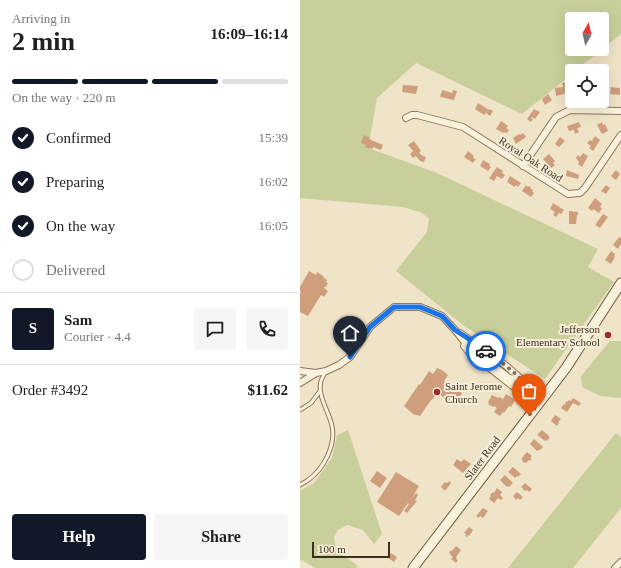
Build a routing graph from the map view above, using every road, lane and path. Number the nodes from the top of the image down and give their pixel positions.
1 (621, 111) edge
2 (406, 118) dead end
3 (621, 135) edge
4 (523, 166) junction
5 (621, 283) edge
6 (455, 330) junction
7 (300, 371) edge
8 (326, 371) junction
9 (316, 373) junction
10 (300, 383) edge
11 (320, 391) junction
12 (540, 402) junction
13 (300, 410) edge
14 (300, 484) edge
15 (621, 562) edge
16 (414, 568) edge
17 (616, 568) edge

1 - 4 street
2 - 4 street, Royal Oak Road
3 - 4 street, Royal Oak Road
5 - 12 main road, Slater Road
6 - 8 street
6 - 12 street
6 - 12 street
7 - 9 street
8 - 9 street
8 - 11 lane
9 - 10 street
11 - 13 lane
11 - 14 lane
12 - 16 main road, Slater Road
15 - 17 street

